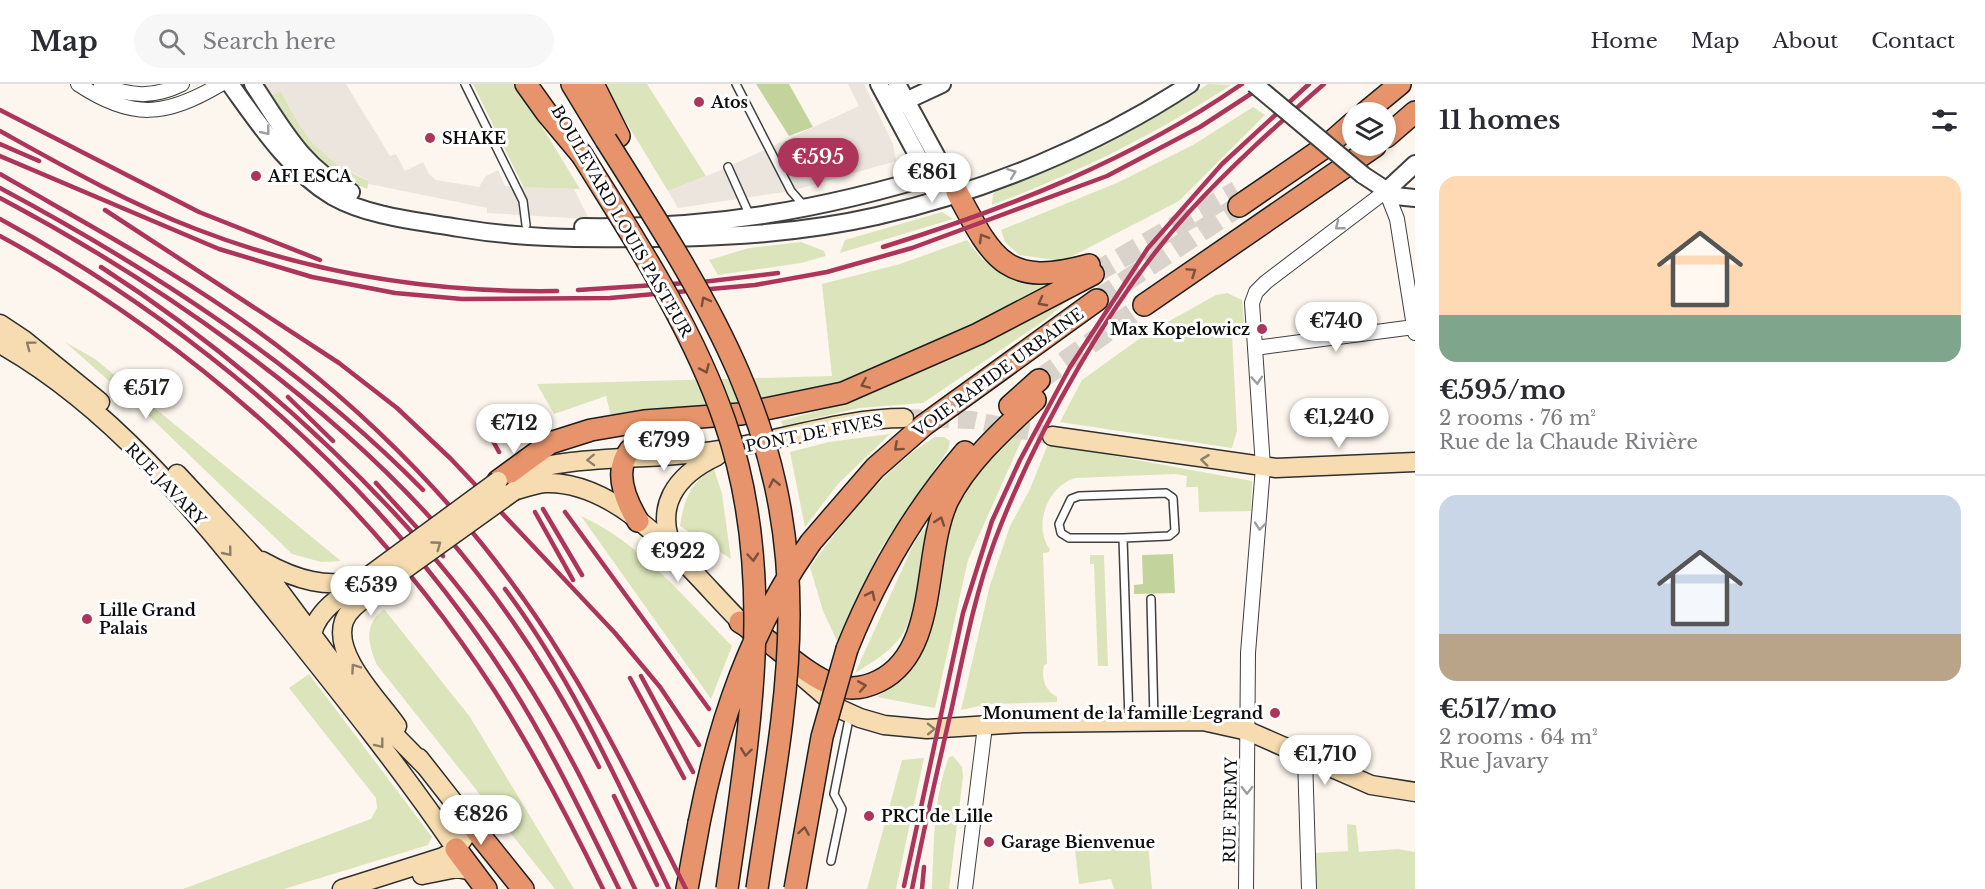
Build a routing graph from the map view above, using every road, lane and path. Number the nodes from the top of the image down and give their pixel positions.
1 (78, 84) edge
2 (101, 84) edge
3 (182, 84) edge
4 (221, 84) edge
5 (230, 84) edge
6 (253, 84) edge
7 (465, 84) edge
8 (526, 84) edge
9 (542, 84) edge
10 (572, 84) edge
11 (593, 84) edge
12 (736, 84) edge
13 (879, 84) edge
14 (897, 84) edge
15 (942, 84) edge
16 (1190, 84) edge
17 (1254, 84) edge
18 (1400, 84) edge
19 (1378, 102) edge
20 (899, 104) junction
21 (1415, 112) edge
22 (1396, 128) edge
23 (1342, 130) edge
24 (613, 138) junction
25 (582, 154) junction
26 (1360, 156) edge
27 (1415, 164) edge
28 (728, 167) dead end
29 (937, 175) junction
30 (957, 192) junction
31 (1386, 192) junction
32 (1238, 198) tunnel mouth
33 (1415, 198) edge
34 (806, 209) junction
35 (750, 218) junction
36 (526, 225) junction
37 (728, 236) junction
38 (1097, 300) tunnel mouth
39 (1144, 305) tunnel mouth
40 (0, 324) edge
41 (1415, 330) edge
42 (0, 344) edge
43 (1255, 348) junction
44 (1039, 380) tunnel mouth
45 (1035, 400) tunnel mouth
46 (741, 414) junction
47 (904, 418) tunnel mouth
48 (1052, 436) tunnel mouth
49 (754, 445) junction
50 (626, 459) junction
51 (1415, 462) edge
52 (1263, 467) junction
53 (506, 486) junction
54 (638, 521) junction
55 (1123, 538) junction
56 (676, 556) junction
57 (255, 558) junction
58 (369, 585) junction
59 (1151, 599) dead end
60 (290, 616) junction
61 (344, 621) junction
62 (740, 622) junction
63 (310, 646) junction
64 (850, 714) junction
65 (1154, 720) junction
66 (1129, 721) junction
67 (985, 726) junction
68 (1248, 731) junction
69 (1305, 757) junction
70 (426, 767) junction
71 (1415, 792) edge
72 (470, 823) junction
73 (456, 849) junction
74 (831, 861) dead end
75 (473, 871) junction
76 (342, 889) edge
77 (375, 889) edge
78 (486, 889) edge
79 (523, 889) edge
80 (687, 889) edge
81 (727, 889) edge
82 (757, 889) edge
83 (795, 889) edge
84 (965, 889) edge
85 (1246, 889) edge
86 (1309, 889) edge

1 - 4 street
2 - 3 street
5 -> 37 street
6 - 36 street
7 - 36 lane
8 - 25 highway
9 - 25 highway, BOULEVARD LOUIS PASTEUR
10 - 24 highway, BOULEVARD LOUIS PASTEUR
11 - 24 highway
12 - 34 lane
13 - 20 street
14 - 20 street
15 - 20 street
30 -> 16 street
17 - 31 street, bridge
18 - 19 highway
20 - 29 street
21 - 22 highway
23 - 32 highway
82 -> 24 highway, BOULEVARD LOUIS PASTEUR, bridge
25 -> 81 highway, BOULEVARD LOUIS PASTEUR, bridge
39 -> 26 highway
27 - 31 street
28 - 35 lane
29 - 30 street
29 - 34 street
30 - 37 street
30 - 46 highway
31 - 33 street
31 - 41 street
31 -> 43 street, RUE FREMY
34 - 35 street
35 - 36 street
35 - 37 lane
38 -> 80 highway, VOIE RAPIDE URBAINE, bridge
57 -> 40 main road, RUE JAVARY
41 - 43 street
42 -> 60 main road, RUE JAVARY
43 -> 52 street, RUE FREMY
83 -> 44 highway, VOIE RAPIDE URBAINE, bridge
62 -> 45 highway
46 - 50 highway
46 - 53 highway
47 - 49 main road, PONT DE FIVES
52 -> 48 main road
49 - 50 main road, PONT DE FIVES
49 - 56 main road
50 -> 53 main road, PONT DE FIVES
50 - 54 highway
51 - 52 main road
52 -> 68 street, RUE FREMY
53 - 54 main road
53 - 58 main road, bridge
54 - 56 main road
55 - 55 lane
55 - 66 lane
56 - 62 main road
57 - 58 main road, RUE JAVARY
57 - 60 main road, RUE JAVARY
58 - 61 main road
58 - 63 main road
59 - 65 lane
60 - 63 main road
61 - 63 main road
70 -> 61 main road
62 - 64 main road
63 - 70 main road
63 -> 73 main road
64 -> 67 main road
64 - 74 lane
65 - 66 main road
65 - 68 main road
66 - 67 main road
67 - 84 street
68 - 69 main road
68 -> 85 street, RUE FREMY
69 - 71 main road
69 - 86 street
70 - 72 main road
72 - 73 main road
72 - 79 highway
73 - 75 highway
73 - 76 main road
75 - 77 main road
75 - 78 highway

